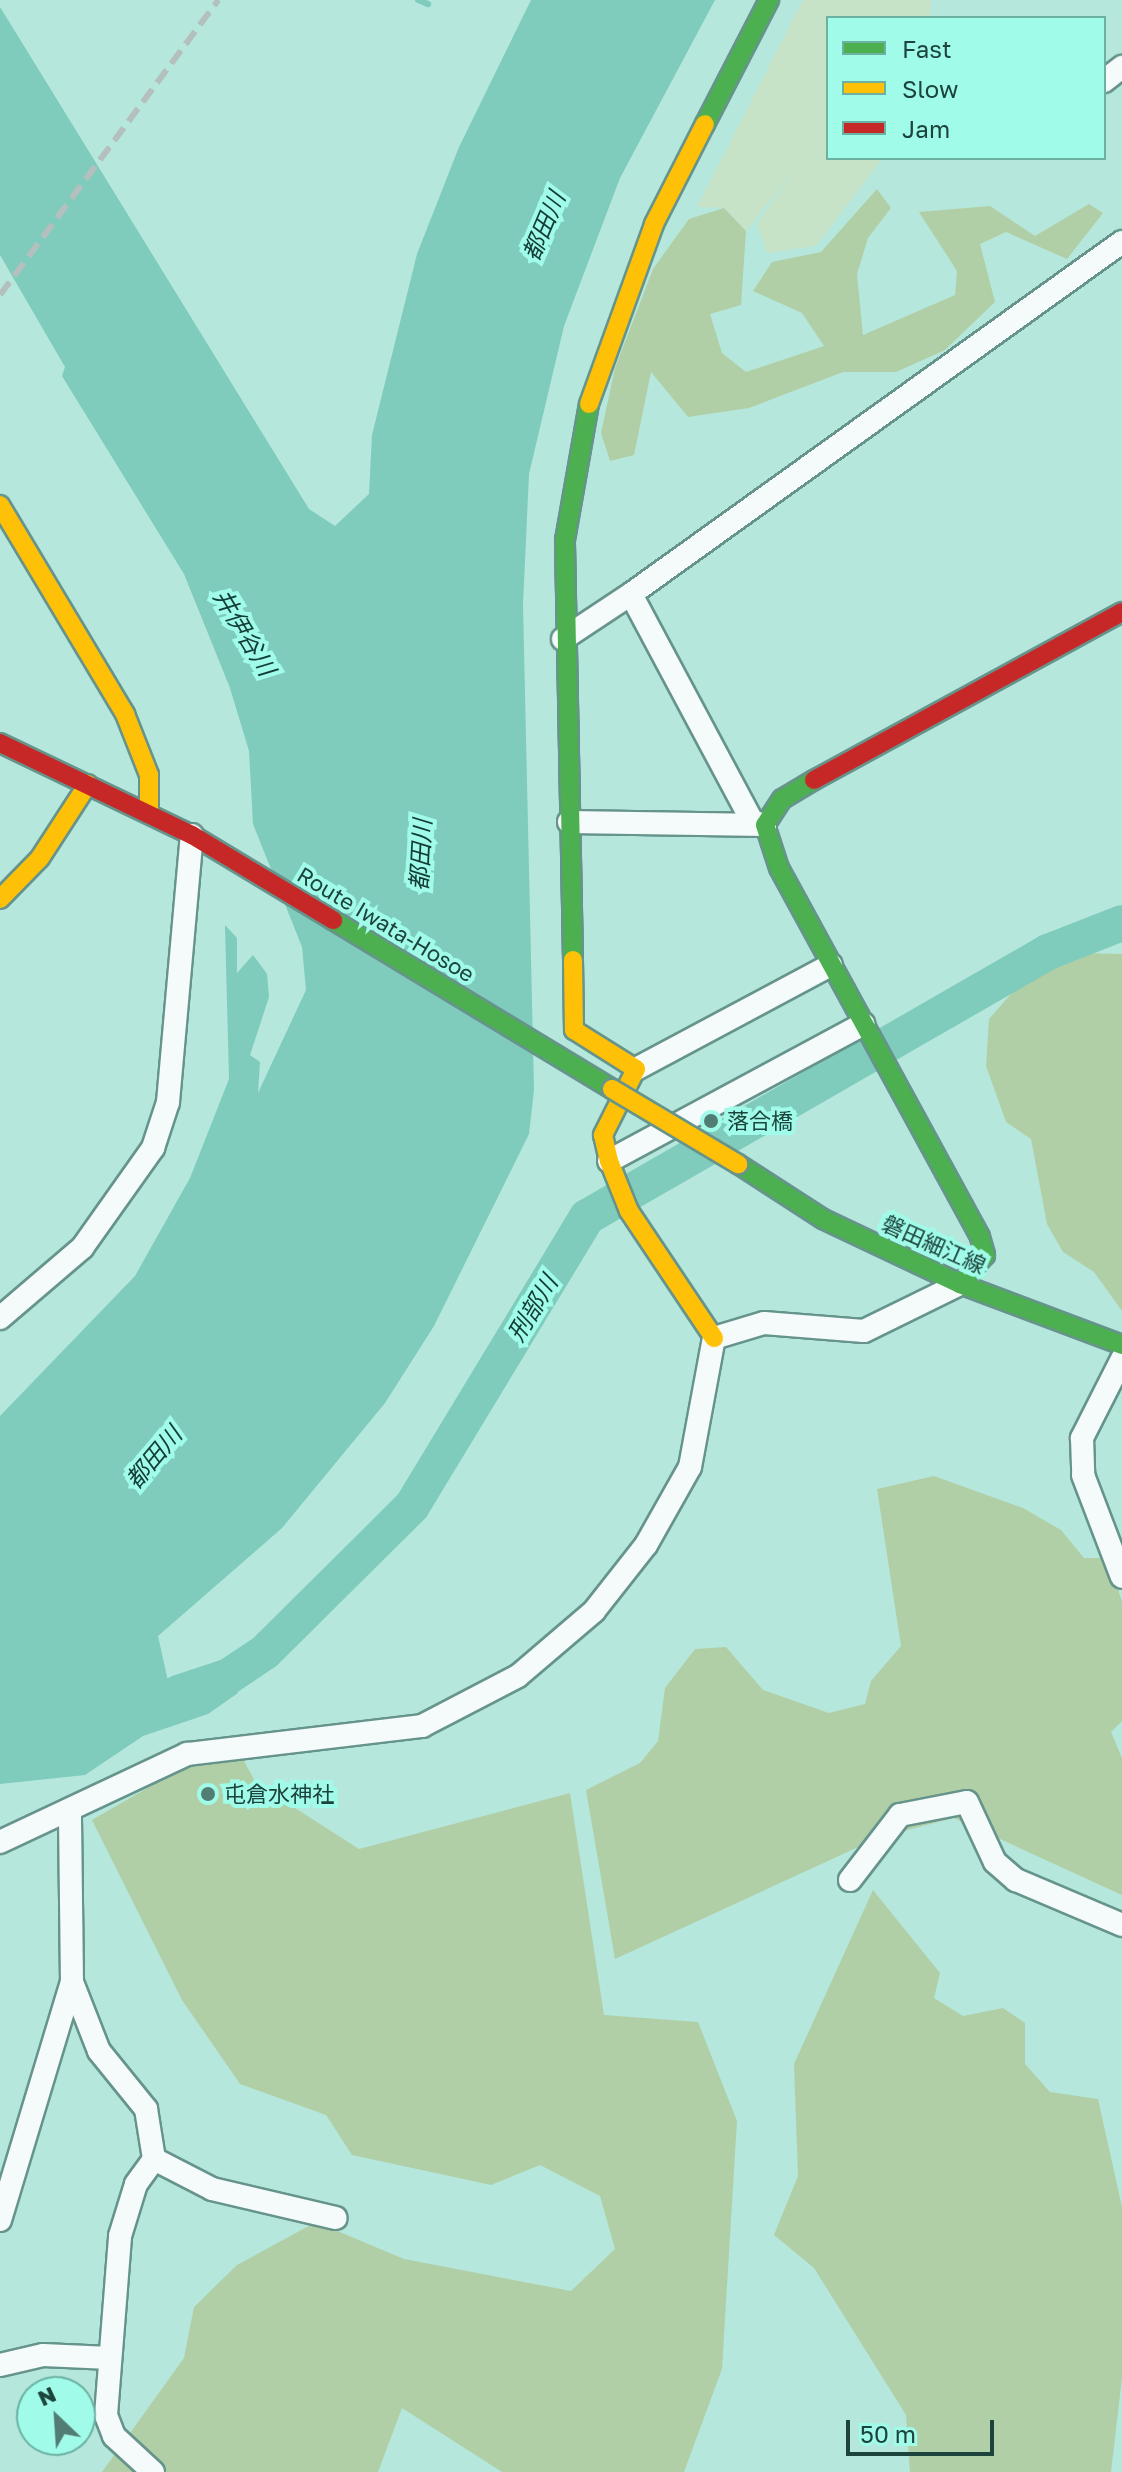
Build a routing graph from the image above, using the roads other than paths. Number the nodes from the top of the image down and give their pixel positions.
1 (769, 0) edge
2 (1122, 67) edge
3 (1106, 79) edge
4 (1122, 242) edge
5 (0, 505) edge
6 (631, 594) junction
7 (1122, 612) edge
8 (563, 639) junction
9 (0, 743) edge
10 (88, 784) junction
11 (149, 811) junction
12 (569, 822) junction
13 (765, 825) junction
14 (199, 839) junction
15 (0, 899) edge
16 (831, 965) junction
17 (863, 1024) junction
18 (636, 1069) junction
19 (738, 1164) joint
20 (611, 1166) junction
21 (960, 1284) junction
22 (0, 1318) edge
23 (714, 1338) junction
24 (1122, 1345) edge
25 (1122, 1359) edge
26 (1122, 1577) edge
27 (70, 1813) junction
28 (0, 1842) edge
29 (850, 1880) dead end
30 (1122, 1925) edge
31 (72, 1982) junction
32 (154, 2159) junction
33 (336, 2218) dead end
34 (0, 2220) edge
35 (110, 2358) junction
36 (0, 2365) edge
37 (153, 2472) edge

1 - 8 street
2 - 3 street
4 - 6 street
5 - 11 street
6 - 8 street
6 - 13 street
7 - 13 street
8 - 12 street
9 - 10 street, Route Iwata-Hosoe
10 - 11 street, Route Iwata-Hosoe
10 - 15 street
11 - 14 street, Route Iwata-Hosoe
12 - 13 street
12 - 18 street
13 - 16 street
14 - 19 street, Route Iwata-Hosoe, bridge
14 - 22 street
16 - 17 street
16 - 18 street
17 - 20 street
17 - 21 street
18 - 20 street
19 - 21 street, 磐田細江線
20 - 23 street
21 - 23 street
21 - 24 street, 磐田細江線
23 - 27 street
25 - 26 street
27 - 28 street
27 - 31 street
29 - 30 street
31 - 32 street
31 - 34 street
32 - 33 street
32 - 35 street
35 - 36 street
35 - 37 street

